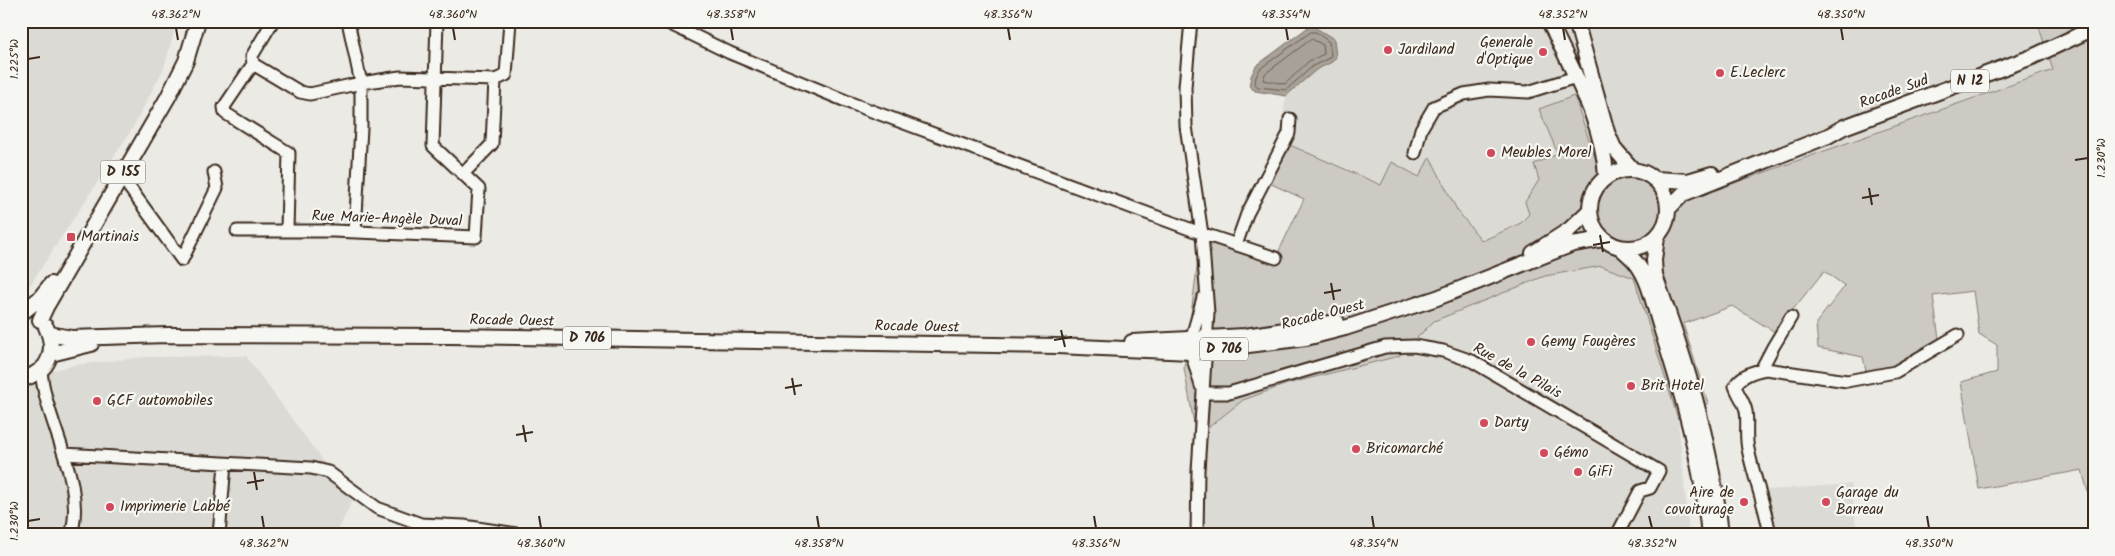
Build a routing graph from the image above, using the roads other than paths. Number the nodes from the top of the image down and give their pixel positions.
1 (190, 21) edge
2 (198, 21) edge
3 (274, 21) edge
4 (348, 21) edge
5 (437, 21) edge
6 (510, 21) edge
7 (664, 21) edge
8 (1192, 21) edge
9 (1549, 21) edge
10 (1576, 21) edge
11 (2094, 28) edge
12 (253, 64) junction
13 (434, 77) junction
14 (1576, 77) junction
15 (495, 80) junction
16 (361, 83) junction
17 (1290, 119) dead end
18 (1844, 127) junction
19 (1415, 152) dead end
20 (1633, 170) junction
21 (119, 172) junction
22 (214, 172) dead end
23 (463, 174) junction
24 (1606, 177) junction
25 (1655, 179) junction
26 (1669, 208) junction
27 (1590, 210) junction
28 (288, 230) junction
29 (237, 231) dead end
30 (355, 232) junction
31 (1202, 234) junction
32 (1657, 237) junction
33 (1603, 239) junction
34 (1236, 245) junction
35 (1621, 248) junction
36 (1276, 258) dead end
37 (1506, 269) junction
38 (1206, 284) junction
39 (22, 312) edge
40 (1791, 317) dead end
41 (40, 320) junction
42 (50, 334) junction
43 (1958, 335) dead end
44 (116, 338) junction
45 (1191, 349) junction
46 (1206, 349) junction
47 (51, 354) junction
48 (41, 369) junction
49 (1761, 370) junction
50 (24, 379) edge
51 (1203, 393) junction
52 (46, 399) junction
53 (64, 454) junction
54 (224, 464) junction
55 (71, 535) edge
56 (219, 535) edge
57 (523, 535) edge
58 (1197, 535) edge
59 (1617, 535) edge
60 (1709, 535) edge
61 (1721, 535) edge
62 (1770, 535) edge

1 - 21 main road, D 155
2 - 21 main road, D 155
3 - 12 street
4 - 16 street
5 - 13 street, Rue Marie-Angèle Duval
6 - 15 street
7 - 31 street
8 - 31 street
9 - 14 main road
10 - 20 main road
11 - 18 main road, Rocade Sud / N 12
12 - 16 street
12 - 28 street
13 - 15 street
13 - 16 street
13 - 23 street, Rue Marie-Angèle Duval
14 - 19 street
14 - 24 main road
15 - 23 street
16 - 30 street
17 - 34 street
18 - 25 main road, Rocade Sud / N 12
18 - 26 main road, Rocade Sud / N 12
20 - 24 main road
20 - 25 main road
21 - 22 street
21 - 39 main road, D 155
21 - 41 main road, D 155
23 - 30 street, Rue Marie-Angèle Duval
24 - 27 main road
25 - 26 main road
26 - 32 main road
27 - 33 main road
27 - 37 main road, Rocade Ouest / D 706
28 - 29 street, Rue Marie-Angèle Duval
28 - 30 street, Rue Marie-Angèle Duval
31 - 34 street
31 - 38 street
32 - 35 main road
32 - 61 main road
33 - 35 main road
33 - 37 main road, Rocade Ouest / D 706
34 - 36 street
35 - 60 main road
37 - 46 main road, Rocade Ouest / D 706
38 - 45 street
38 - 46 street
39 - 41 main road
40 - 49 street
41 - 42 main road
42 - 44 main road, Rocade Ouest / D 706
42 - 47 main road
43 - 49 street
44 - 45 main road, Rocade Ouest / D 706
44 - 47 main road, Rocade Ouest / D 706
45 - 46 main road, Rocade Ouest / D 706
45 - 51 street
46 - 51 street
47 - 48 main road
48 - 50 main road
48 - 52 street
49 - 62 street
50 - 52 street
51 - 58 street
51 - 59 street, Rue de la Pilais
52 - 53 street
53 - 54 street
53 - 55 street
54 - 56 street
54 - 57 street

